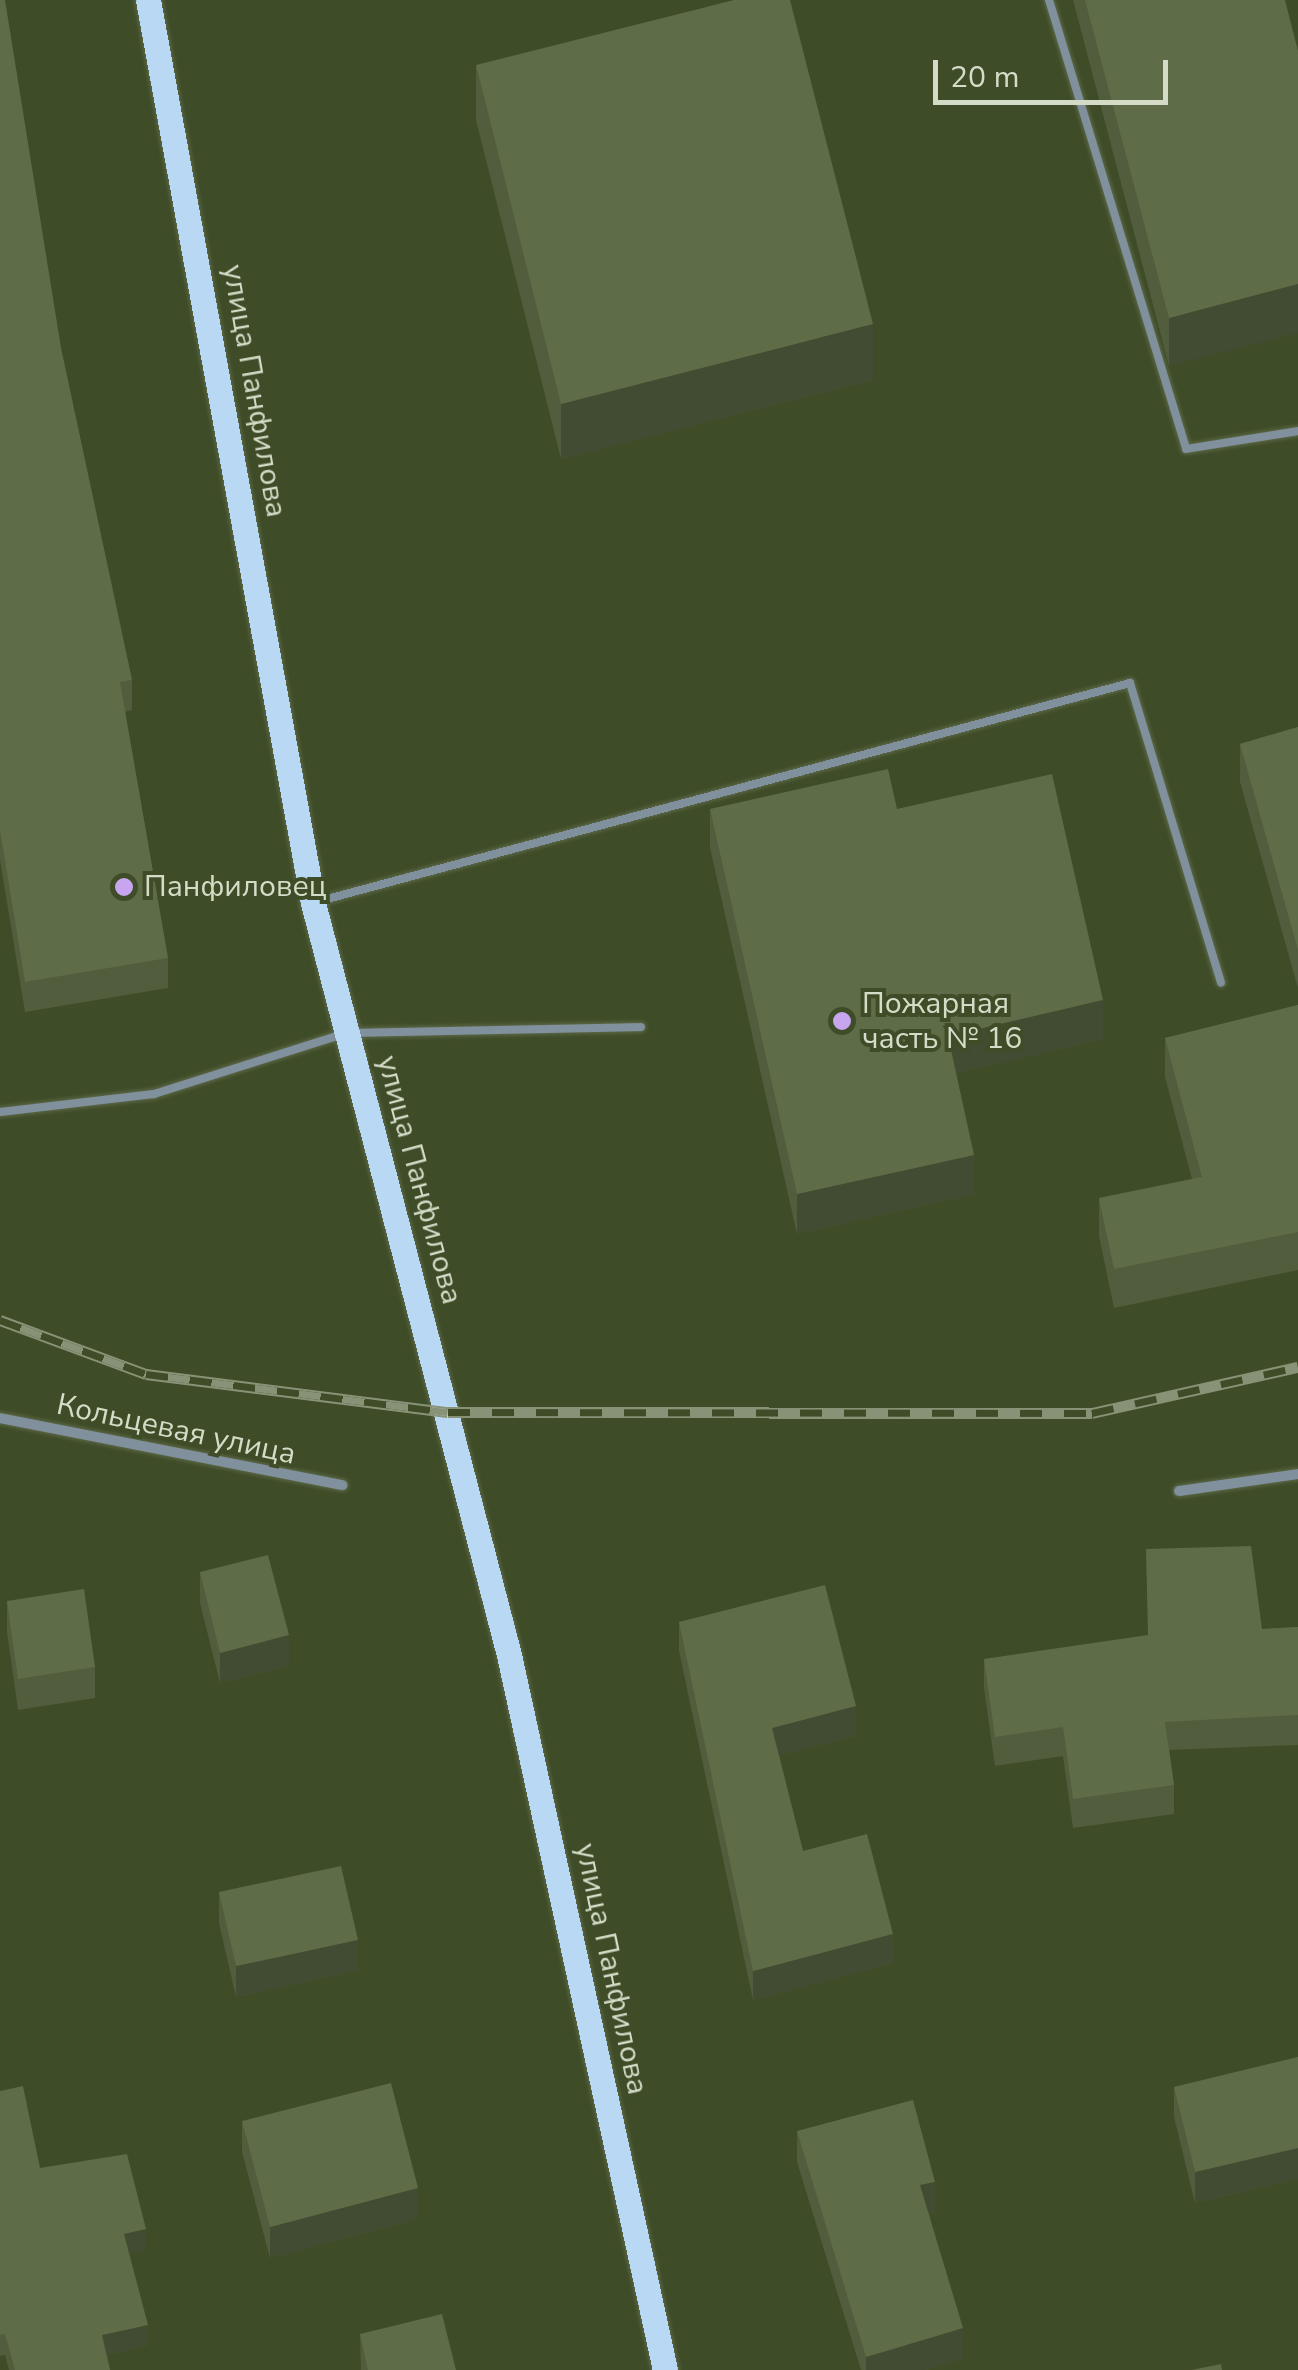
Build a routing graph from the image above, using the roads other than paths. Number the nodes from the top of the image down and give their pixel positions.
1 (148, 0) edge
2 (1048, 0) edge
3 (1298, 430) edge
4 (312, 903) junction
5 (1221, 982) dead end
6 (641, 1028) dead end
7 (346, 1033) junction
8 (0, 1112) edge
9 (0, 1418) edge
10 (1298, 1474) edge
11 (342, 1485) dead end
12 (1179, 1491) dead end
13 (665, 2370) edge

1 - 4 main road, улица Панфилова
2 - 3 lane
4 - 5 lane
4 - 7 main road, улица Панфилова
6 - 7 lane
7 - 8 lane
7 - 13 main road, улица Панфилова
9 - 11 street, Кольцевая улица
10 - 12 street

